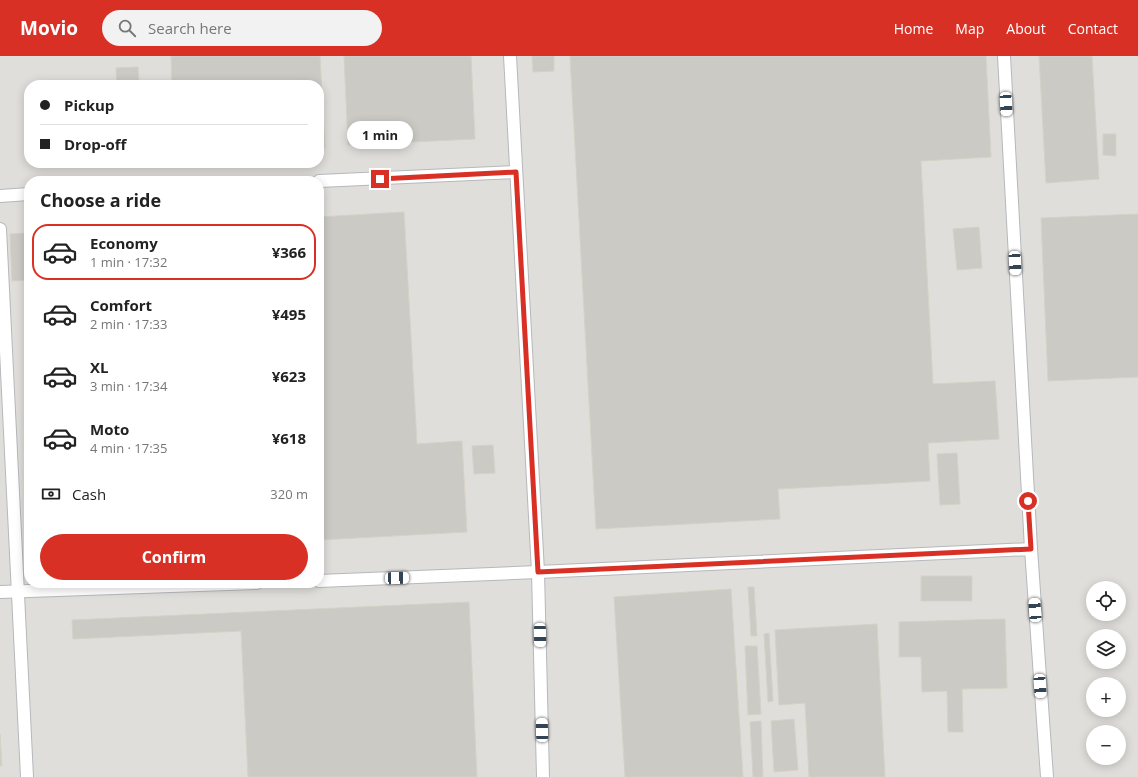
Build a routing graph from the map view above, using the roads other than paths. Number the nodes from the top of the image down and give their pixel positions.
1 (510, 56) edge
2 (1004, 56) edge
3 (516, 172) junction
4 (324, 181) edge
5 (24, 194) edge
6 (0, 196) edge
7 (0, 229) edge
8 (1031, 549) junction
9 (538, 572) junction
10 (324, 581) edge
11 (124, 588) edge
12 (0, 592) edge
13 (18, 592) junction
14 (27, 777) edge
15 (543, 777) edge
16 (1047, 777) edge

1 - 3 lane
2 - 8 lane
3 - 4 lane
3 - 9 lane
5 - 6 lane
7 - 13 lane
8 - 9 lane
8 - 16 lane
9 - 10 lane
9 - 15 lane
11 - 13 lane
12 - 13 lane
13 - 14 lane

